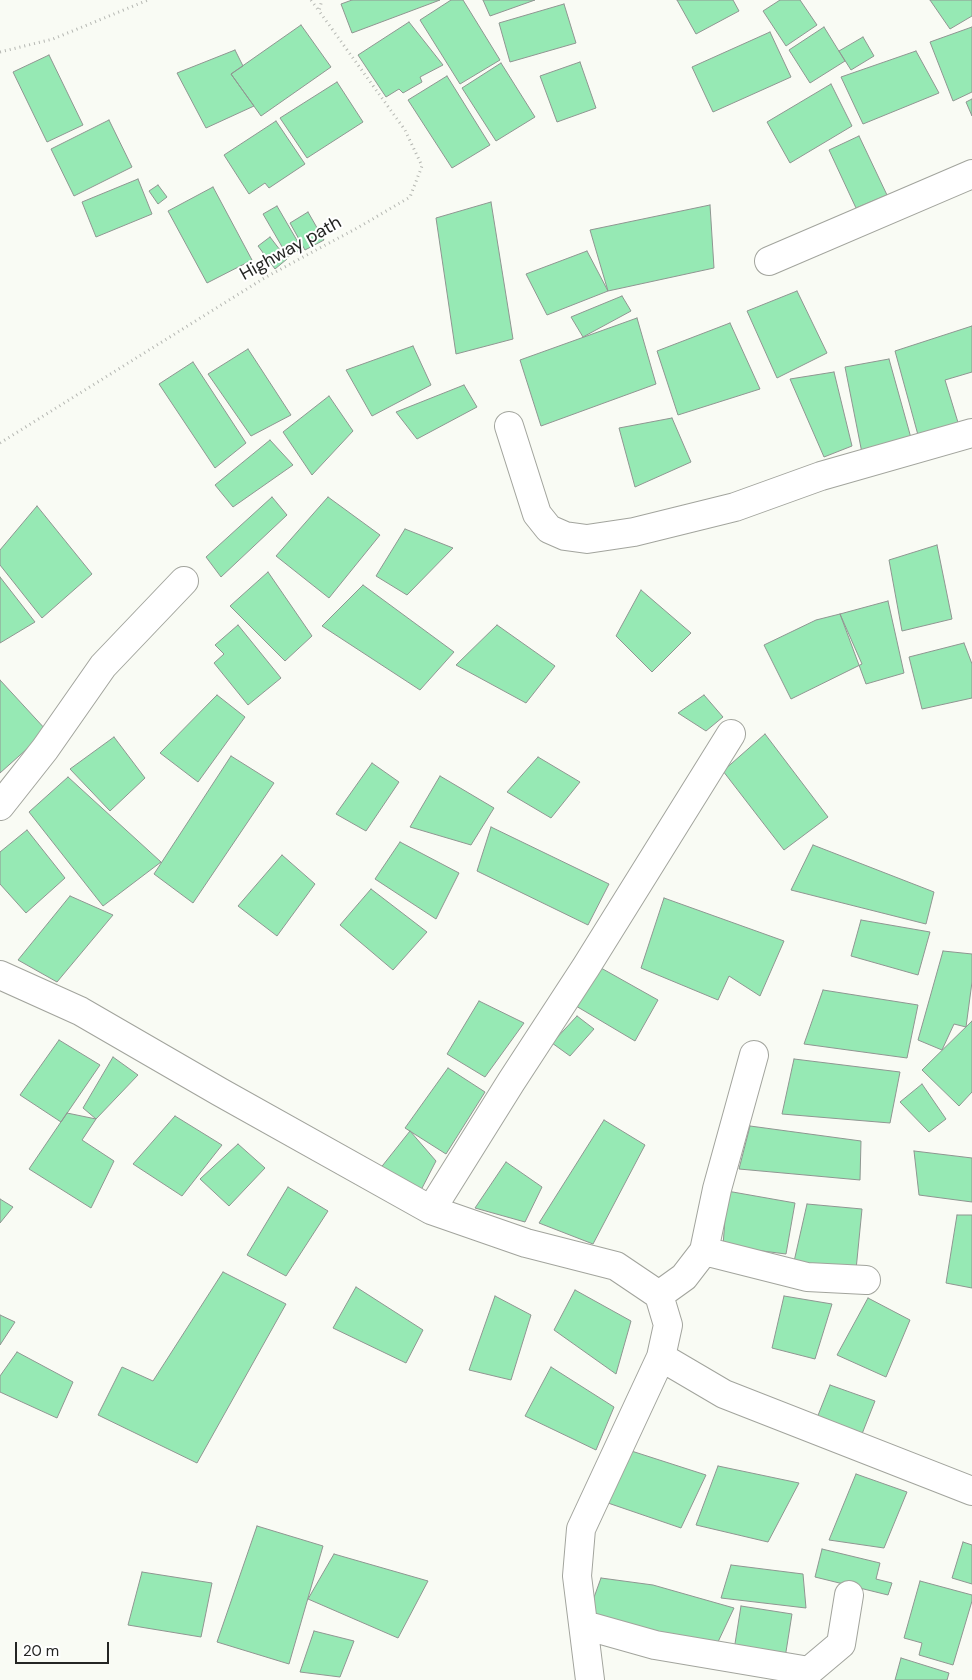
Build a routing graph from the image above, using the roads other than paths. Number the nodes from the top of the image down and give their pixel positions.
1 (972, 174) edge
2 (769, 261) dead end
3 (509, 426) dead end
4 (972, 433) edge
5 (184, 581) dead end
6 (731, 734) dead end
7 (0, 806) edge
8 (0, 975) edge
9 (754, 1055) dead end
10 (431, 1210) junction
11 (704, 1251) junction
12 (866, 1280) dead end
13 (659, 1295) junction
14 (661, 1357) junction
15 (972, 1491) edge
16 (849, 1595) dead end
17 (584, 1625) junction
18 (590, 1680) edge

1 - 2 street
3 - 4 street
5 - 7 street
6 - 10 street
8 - 10 street
9 - 11 street
10 - 13 street
11 - 12 street
11 - 13 street
13 - 14 street
14 - 15 street
14 - 17 street
16 - 17 street
17 - 18 street

